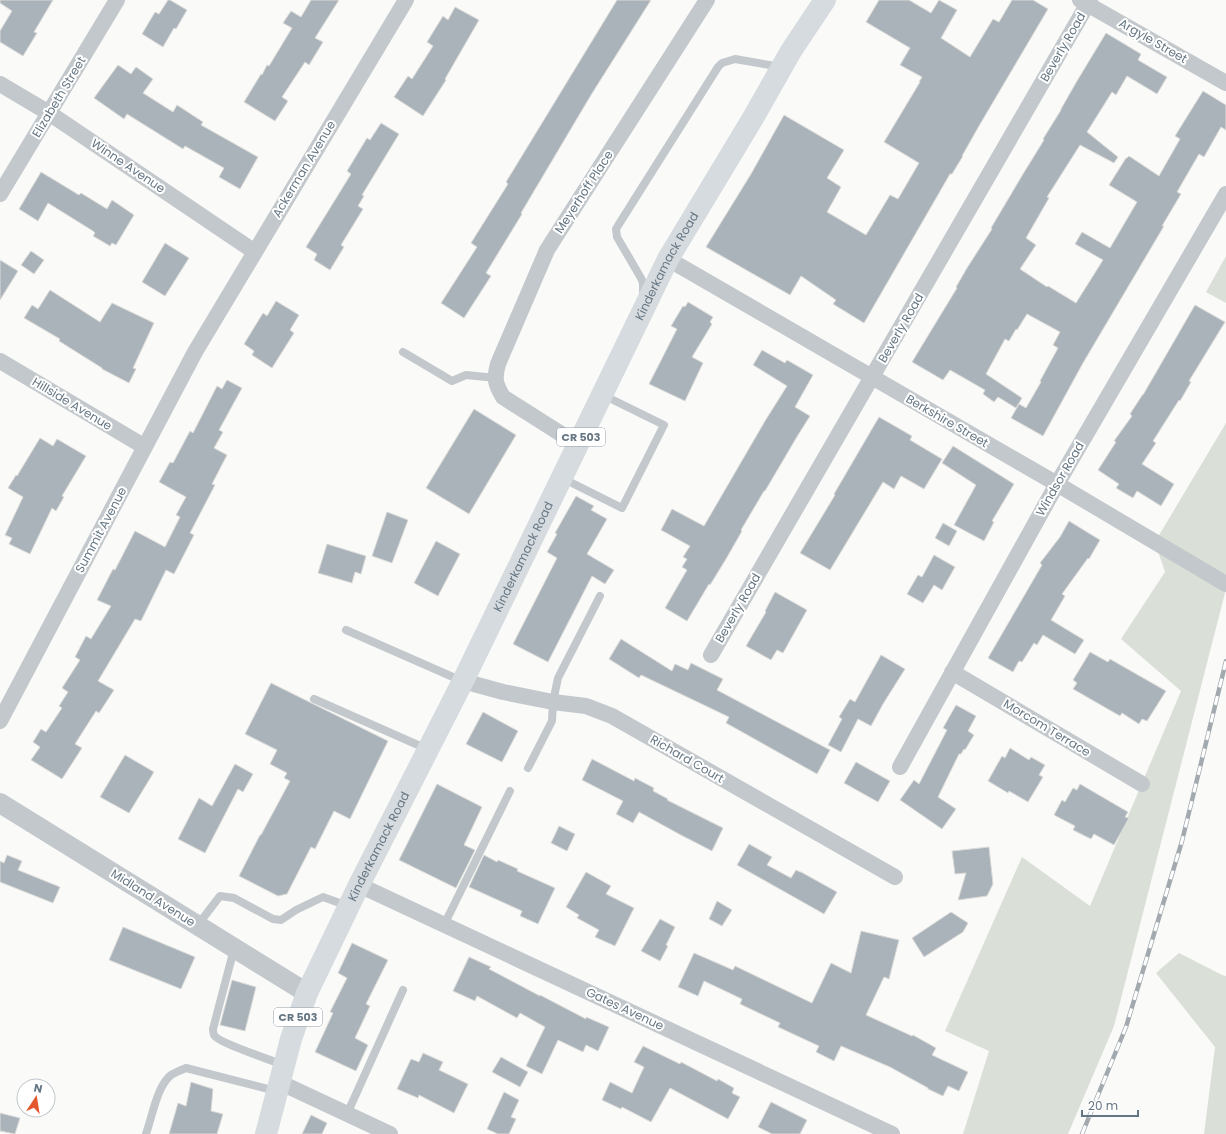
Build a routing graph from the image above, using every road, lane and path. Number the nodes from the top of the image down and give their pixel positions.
1 (117, 0) edge
2 (406, 0) edge
3 (707, 0) edge
4 (825, 0) edge
5 (1086, 1) edge
6 (782, 68) junction
7 (1226, 83) edge
8 (0, 84) edge
9 (49, 113) junction
10 (0, 194) edge
11 (1226, 194) edge
12 (255, 252) junction
13 (668, 259) junction
14 (644, 308) junction
15 (203, 339) joint
16 (403, 352) dead end
17 (0, 361) edge
18 (873, 377) junction
19 (496, 378) junction
20 (602, 395) junction
21 (577, 444) junction
22 (145, 447) junction
23 (561, 478) junction
24 (1057, 484) junction
25 (1226, 584) edge
26 (600, 596) dead end
27 (346, 630) dead end
28 (711, 656) dead end
29 (952, 672) junction
30 (463, 682) junction
31 (314, 699) dead end
32 (553, 702) junction
33 (0, 720) edge
34 (428, 750) junction
35 (900, 767) dead end
36 (528, 768) dead end
37 (1142, 784) dead end
38 (510, 791) dead end
39 (0, 803) edge
40 (895, 877) dead end
41 (359, 885) junction
42 (348, 906) junction
43 (444, 924) junction
44 (197, 926) junction
45 (234, 948) junction
46 (403, 990) dead end
47 (307, 993) junction
48 (280, 1080) junction
49 (347, 1114) junction
50 (146, 1134) edge
51 (266, 1134) edge
52 (390, 1134) edge
53 (892, 1134) edge

1 - 9 street, Elizabeth Street
2 - 12 street, Ackerman Avenue
3 - 19 street, Meyerhoff Place
4 - 6 main road, Kinderkamack Road / CR 503
5 - 7 street, Argyle Street
5 - 18 street, Beverly Road
6 - 13 main road, Kinderkamack Road / CR 503
6 - 14 lane
8 - 9 street, Winne Avenue
9 - 10 street, Elizabeth Street
9 - 12 street, Winne Avenue
11 - 24 street, Windsor Road
12 - 15 street, Ackerman Avenue
13 - 14 main road, Kinderkamack Road / CR 503
13 - 18 street, Berkshire Street
14 - 20 main road, Kinderkamack Road / CR 503
15 - 22 street, Summit Avenue
16 - 19 lane
17 - 22 street, Hillside Avenue
18 - 24 street, Berkshire Street
18 - 28 street, Beverly Road
19 - 21 street
20 - 21 main road, Kinderkamack Road / CR 503
20 - 23 lane
21 - 23 main road, Kinderkamack Road / CR 503
22 - 33 street, Summit Avenue
23 - 30 main road, Kinderkamack Road / CR 503
24 - 25 street, Berkshire Street
24 - 29 street, Windsor Road
26 - 32 lane
27 - 30 lane
29 - 35 street, Windsor Road
29 - 37 street, Morcom Terrace
30 - 32 street, Richard Court
30 - 34 main road, Kinderkamack Road / CR 503
31 - 34 lane
32 - 36 lane
32 - 40 street, Richard Court
34 - 41 main road, Kinderkamack Road / CR 503
38 - 43 lane
39 - 44 street, Midland Avenue
41 - 42 main road, Kinderkamack Road / CR 503
41 - 43 street, Gates Avenue
42 - 44 lane
42 - 47 main road, Kinderkamack Road / CR 503
43 - 53 street, Gates Avenue
44 - 45 street, Midland Avenue
45 - 47 street, Midland Avenue
45 - 48 lane
46 - 49 lane
47 - 48 main road, Kinderkamack Road / CR 503
48 - 49 street
48 - 50 lane
48 - 51 main road, Kinderkamack Road / CR 503
49 - 52 street

